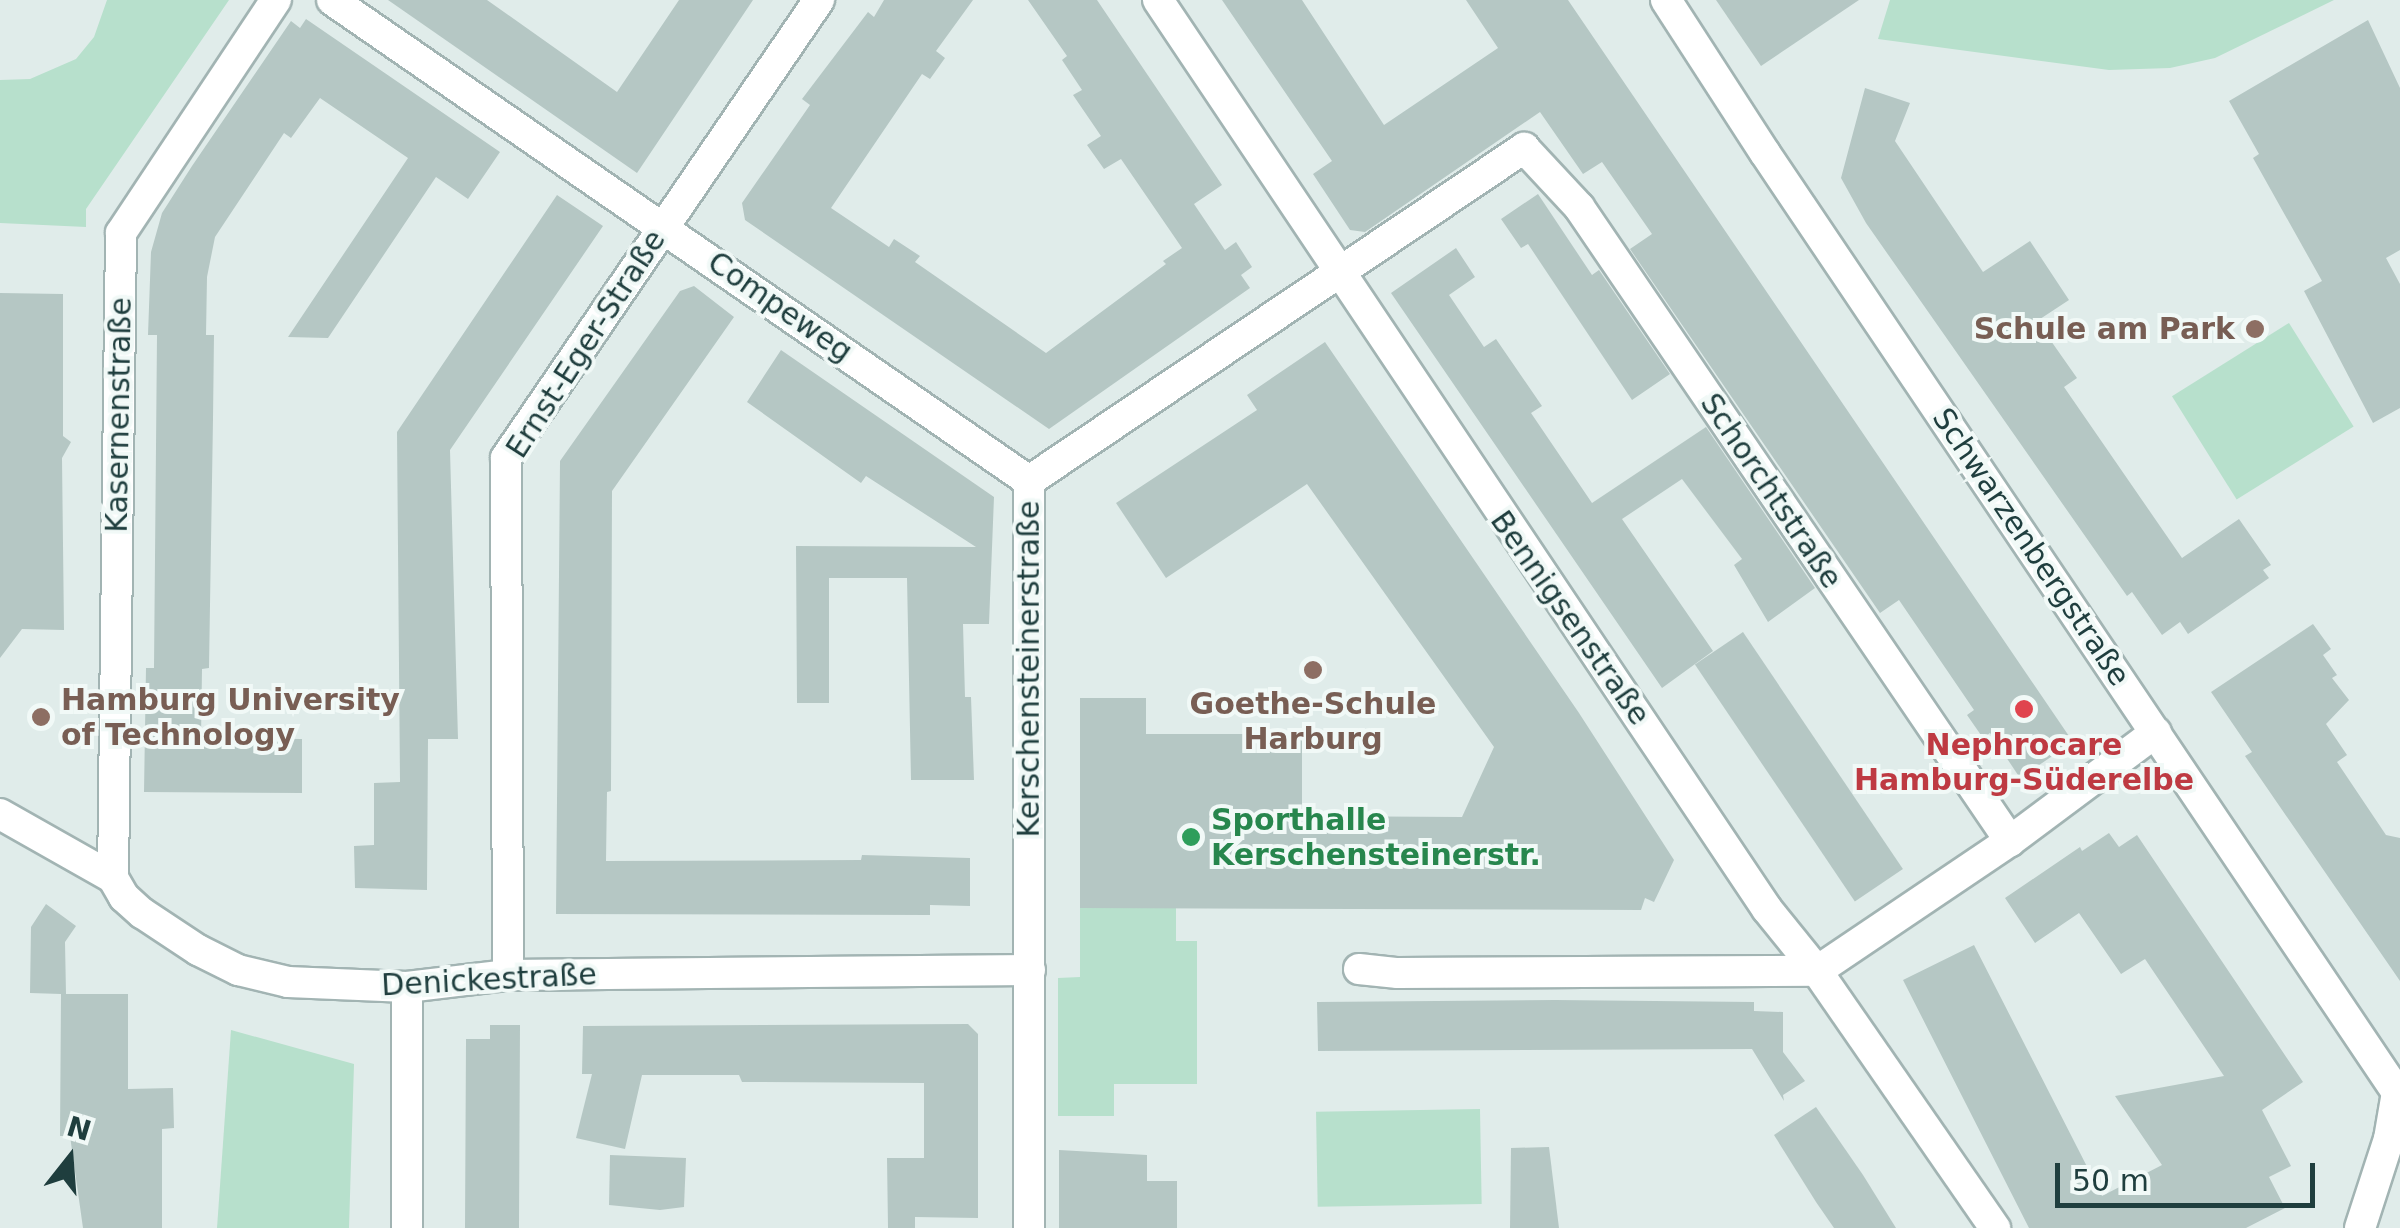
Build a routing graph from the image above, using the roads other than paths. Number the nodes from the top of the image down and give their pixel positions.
1 (276, 0) edge
2 (332, 0) edge
3 (819, 0) edge
4 (1158, 0) edge
5 (1666, 0) edge
6 (1524, 148) joint
7 (664, 226) junction
8 (1336, 272) junction
9 (1029, 481) junction
10 (2156, 732) junction
11 (0, 814) edge
12 (2010, 841) junction
13 (113, 878) junction
14 (1359, 968) dead end
15 (1030, 970) junction
16 (1817, 971) junction
17 (508, 975) junction
18 (407, 987) junction
19 (2399, 1093) edge
20 (408, 1228) edge
21 (1029, 1228) edge
22 (1996, 1228) edge
23 (2360, 1228) edge

1 - 13 street, Kasernenstraße
2 - 7 street, Compeweg
3 - 7 street, Ernst-Eger-Straße
4 - 8 street, Bennigsenstraße
5 - 10 street, Schwarzenbergstraße
6 - 8 street, Kerschensteinerstraße
6 - 12 street, Schorchtstraße
7 - 9 street, Compeweg
7 - 17 street, Ernst-Eger-Straße
8 - 9 street, Kerschensteinerstraße
8 - 16 street, Bennigsenstraße
9 - 15 street, Kerschensteinerstraße
10 - 12 street
10 - 19 street, Schwarzenbergstraße
11 - 13 street, Denickestraße
12 - 16 street
13 - 18 street, Denickestraße
14 - 16 street
15 - 17 street, Denickestraße
15 - 21 street, Kerschensteinerstraße
16 - 22 street, Bennigsenstraße
17 - 18 street, Denickestraße
18 - 20 street
19 - 23 street, Schwarzenbergstraße

